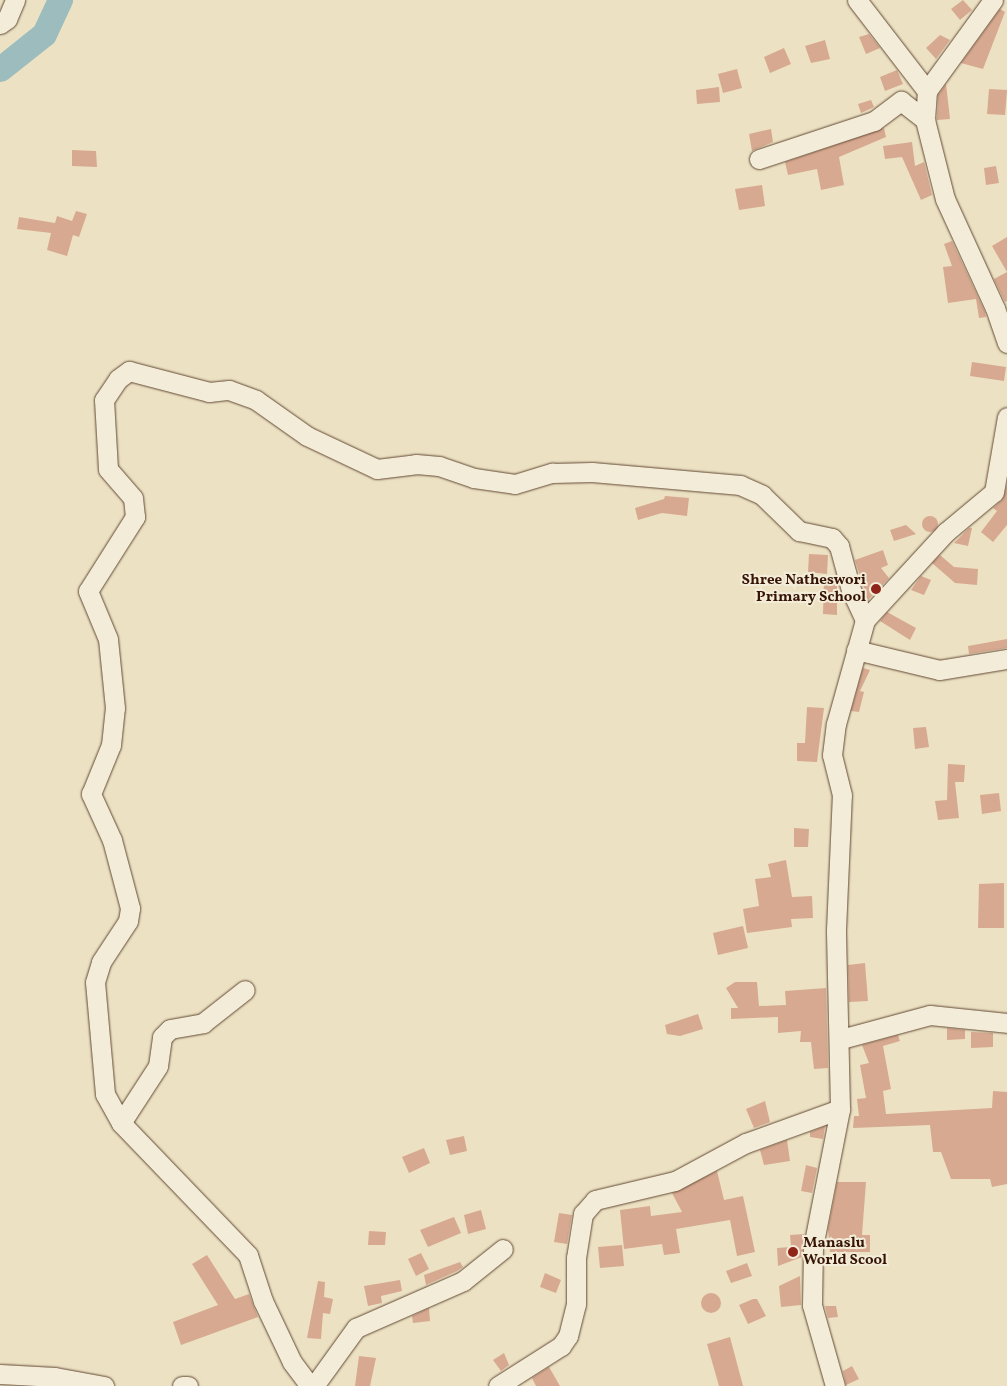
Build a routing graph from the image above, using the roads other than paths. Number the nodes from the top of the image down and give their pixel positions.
1 (15, 0) edge
2 (857, 0) edge
3 (993, 0) edge
4 (0, 24) edge
5 (927, 91) junction
6 (925, 120) junction
7 (759, 159) dead end
8 (1007, 343) edge
9 (1007, 417) edge
10 (865, 620) junction
11 (856, 650) junction
12 (1007, 659) edge
13 (245, 990) dead end
14 (1007, 1023) edge
15 (841, 1039) junction
16 (840, 1109) junction
17 (121, 1124) junction
18 (503, 1249) dead end
19 (0, 1374) edge
20 (104, 1386) edge
21 (182, 1386) edge
22 (188, 1386) edge
23 (310, 1386) edge
24 (314, 1386) edge
25 (498, 1386) edge
26 (835, 1386) edge

1 - 4 street
2 - 5 street
3 - 5 street
5 - 6 street
6 - 7 street
6 - 8 street
9 - 10 street
10 - 11 street
10 - 17 street
11 - 12 street
11 - 15 street
13 - 17 street
14 - 15 street
15 - 16 street
16 - 25 street
16 - 26 street
17 - 23 street
18 - 24 street
19 - 20 street
21 - 22 street

